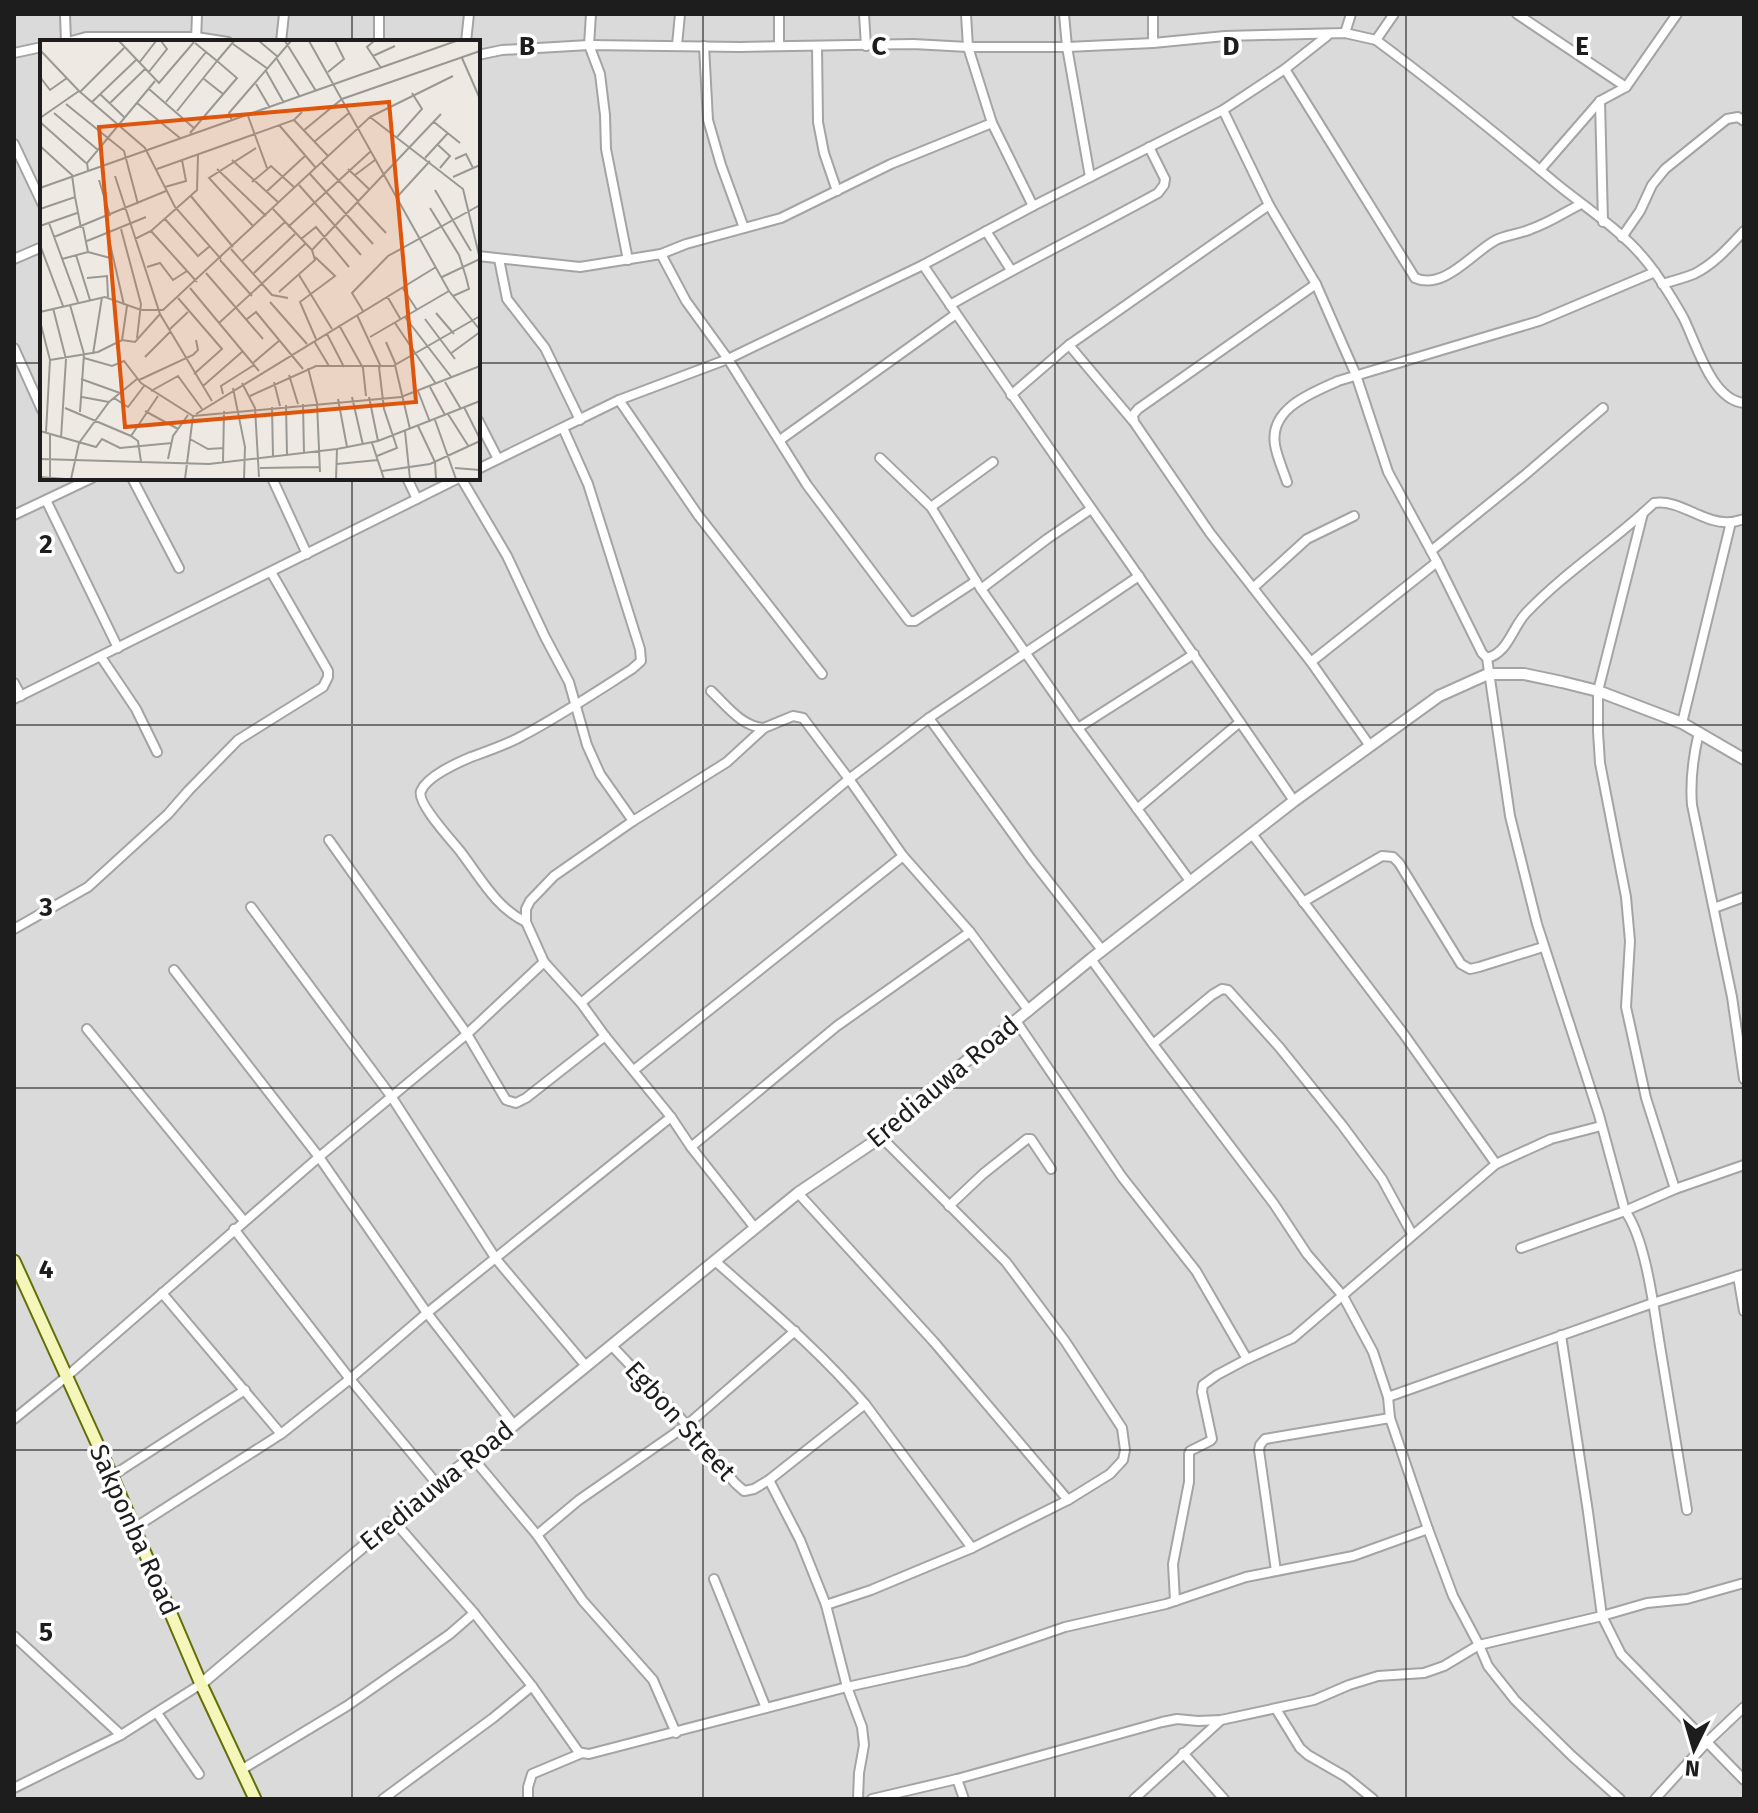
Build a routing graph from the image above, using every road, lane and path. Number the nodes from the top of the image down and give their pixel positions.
1 (65, 14) edge
2 (197, 14) edge
3 (284, 14) edge
4 (379, 14) edge
5 (469, 14) edge
6 (591, 14) edge
7 (680, 14) edge
8 (779, 14) edge
9 (864, 14) edge
10 (966, 14) edge
11 (1064, 14) edge
12 (1153, 14) edge
13 (1351, 14) edge
14 (1394, 14) edge
15 (1517, 14) edge
16 (1677, 14) edge
17 (1345, 33) junction
18 (1332, 34) junction
19 (67, 40) edge
20 (75, 40) edge
21 (196, 40) edge
22 (281, 40) edge
23 (379, 40) edge
24 (466, 40) edge
25 (1376, 40) junction
26 (1153, 43) junction
27 (589, 45) junction
28 (677, 45) junction
29 (704, 46) junction
30 (779, 46) junction
31 (817, 46) junction
32 (866, 46) junction
33 (40, 47) edge
34 (968, 47) junction
35 (1067, 47) junction
36 (14, 53) edge
37 (480, 55) edge
38 (1285, 69) junction
39 (1626, 87) junction
40 (1600, 101) junction
41 (1744, 107) edge
42 (1223, 110) junction
43 (1741, 119) edge
44 (992, 123) junction
45 (14, 144) edge
46 (1149, 147) junction
47 (1540, 170) junction
48 (1090, 177) junction
49 (837, 191) junction
50 (40, 199) edge
51 (1581, 204) junction
52 (1269, 205) junction
53 (1033, 206) junction
54 (1603, 222) junction
55 (744, 228) junction
56 (986, 231) junction
57 (1744, 231) edge
58 (1622, 237) junction
59 (40, 248) edge
60 (661, 254) junction
61 (480, 256) edge
62 (14, 259) edge
63 (499, 259) junction
64 (628, 260) junction
65 (923, 265) junction
66 (1011, 270) junction
67 (1655, 272) junction
68 (1316, 284) junction
69 (1662, 284) junction
70 (950, 305) junction
71 (956, 314) junction
72 (1069, 345) junction
73 (14, 348) edge
74 (728, 359) junction
75 (1356, 375) junction
76 (1011, 395) junction
77 (619, 400) junction
78 (1744, 403) edge
79 (40, 406) edge
80 (1603, 408) dead end
81 (580, 420) junction
82 (1134, 422) junction
83 (480, 424) edge
84 (563, 428) junction
85 (780, 440) junction
86 (880, 458) dead end
87 (498, 459) junction
88 (993, 462) dead end
89 (480, 468) edge
90 (133, 480) edge
91 (273, 480) edge
92 (408, 480) edge
93 (456, 480) edge
94 (461, 480) edge
95 (78, 481) edge
96 (1287, 482) dead end
97 (417, 499) junction
98 (46, 500) junction
99 (931, 507) junction
100 (1091, 509) junction
101 (1643, 513) junction
102 (15, 514) edge
103 (1354, 516) dead end
104 (1744, 519) edge
105 (1731, 522) junction
106 (1431, 551) junction
107 (307, 554) junction
108 (1437, 562) junction
109 (179, 568) dead end
110 (271, 572) junction
111 (1139, 576) junction
112 (978, 585) junction
113 (1253, 588) junction
114 (118, 648) junction
115 (1025, 653) junction
116 (1194, 654) junction
117 (101, 657) junction
118 (1487, 658) junction
119 (1311, 662) junction
120 (822, 674) dead end
121 (1488, 674) junction
122 (14, 683) edge
123 (711, 691) dead end
124 (1598, 691) junction
125 (17, 698) edge
126 (575, 704) junction
127 (929, 718) junction
128 (1240, 722) junction
129 (1682, 723) junction
130 (764, 728) junction
131 (1078, 728) junction
132 (1699, 732) junction
133 (1370, 746) junction
134 (157, 752) dead end
135 (1744, 759) edge
136 (849, 779) junction
137 (1294, 801) junction
138 (1137, 809) junction
139 (633, 821) junction
140 (1252, 834) junction
141 (329, 840) dead end
142 (903, 856) junction
143 (1190, 881) junction
144 (1744, 897) edge
145 (1303, 902) junction
146 (251, 907) dead end
147 (1714, 908) junction
148 (526, 922) junction
149 (14, 929) edge
150 (970, 932) junction
151 (1543, 947) junction
152 (1102, 950) junction
153 (1091, 959) junction
154 (544, 962) junction
155 (174, 970) dead end
156 (581, 1003) junction
157 (1029, 1011) junction
158 (1739, 1017) edge
159 (1016, 1021) junction
160 (87, 1029) dead end
161 (467, 1034) junction
162 (605, 1036) junction
163 (1153, 1044) junction
164 (634, 1070) junction
165 (1744, 1079) edge
166 (391, 1096) junction
167 (671, 1117) junction
168 (1601, 1126) junction
169 (881, 1137) junction
170 (691, 1147) junction
171 (319, 1157) junction
172 (1496, 1164) junction
173 (1744, 1165) edge
174 (1051, 1169) dead end
175 (1675, 1189) junction
176 (798, 1193) junction
177 (949, 1206) junction
178 (1625, 1211) junction
179 (244, 1221) junction
180 (755, 1228) junction
181 (234, 1229) junction
182 (1412, 1234) junction
183 (1521, 1248) dead end
184 (496, 1259) junction
185 (14, 1261) edge
186 (715, 1261) junction
187 (1741, 1275) edge
188 (162, 1293) junction
189 (1343, 1296) junction
190 (1653, 1303) junction
191 (1744, 1311) edge
192 (427, 1313) junction
193 (795, 1331) junction
194 (1561, 1335) junction
195 (612, 1346) junction
196 (1247, 1359) junction
197 (586, 1366) junction
198 (66, 1377) junction
199 (350, 1379) junction
200 (245, 1390) junction
201 (1388, 1397) junction
202 (865, 1404) junction
203 (1390, 1418) junction
204 (14, 1419) edge
205 (514, 1425) junction
206 (687, 1425) junction
207 (281, 1434) junction
208 (472, 1457) junction
209 (112, 1476) junction
210 (769, 1480) junction
211 (437, 1484) junction
212 (1068, 1500) junction
213 (1687, 1510) dead end
214 (393, 1520) junction
215 (134, 1528) junction
216 (1428, 1529) junction
217 (537, 1535) junction
218 (972, 1548) junction
219 (1276, 1571) junction
220 (714, 1579) dead end
221 (1744, 1583) edge
222 (1175, 1601) junction
223 (826, 1605) junction
224 (474, 1613) junction
225 (1602, 1616) junction
226 (14, 1636) edge
227 (1479, 1645) junction
228 (201, 1684) junction
229 (532, 1686) junction
230 (847, 1687) junction
231 (1744, 1707) edge
232 (766, 1708) junction
233 (1276, 1709) junction
234 (157, 1713) junction
235 (1221, 1720) junction
236 (676, 1733) junction
237 (121, 1735) junction
238 (1707, 1742) junction
239 (582, 1753) junction
240 (1183, 1753) junction
241 (241, 1770) junction
242 (199, 1774) dead end
243 (957, 1779) junction
244 (1744, 1780) edge
245 (14, 1788) edge
246 (255, 1799) edge
247 (383, 1799) edge
248 (528, 1799) edge
249 (858, 1799) edge
250 (872, 1799) edge
251 (964, 1799) edge
252 (1134, 1799) edge
253 (1224, 1799) edge
254 (1373, 1799) edge
255 (1620, 1799) edge
256 (1655, 1799) edge

1 - 19 street
2 - 21 street
3 - 22 street
4 - 23 street
5 - 24 street
6 - 27 street
7 - 28 street
8 - 30 street
9 - 32 street
10 - 34 street
11 - 35 street
12 - 26 street
13 - 17 street
14 - 25 street
15 - 39 street
16 - 39 street
17 - 18 street
17 - 25 street
18 - 26 street
18 - 38 street
20 - 21 street
25 - 47 street
26 - 35 street
27 - 28 street
27 - 37 street
27 - 64 street
28 - 29 street
29 - 30 street
29 - 55 street
30 - 31 street
31 - 32 street
31 - 49 street
32 - 34 street
33 - 36 street
34 - 35 street
34 - 44 street
35 - 48 street
38 - 42 street
38 - 51 street
39 - 40 street
40 - 47 street
40 - 54 street
41 - 43 street
42 - 46 street
42 - 52 street
43 - 58 street
44 - 49 street
44 - 53 street
45 - 50 street
46 - 48 street
46 - 66 street
47 - 51 street
48 - 53 street
49 - 55 street
51 - 54 street
52 - 68 street
52 - 72 street
53 - 56 street
54 - 58 street
55 - 60 street
56 - 65 street
56 - 66 street
57 - 69 street
58 - 67 street
59 - 62 street
60 - 64 street
60 - 74 street
61 - 63 street
63 - 64 street
63 - 81 street
65 - 70 street
65 - 74 street
66 - 70 street
67 - 69 street
67 - 75 street
68 - 75 street
68 - 82 street
69 - 78 street
70 - 71 street
71 - 76 street
71 - 85 street
72 - 76 street
72 - 82 street
73 - 79 street
74 - 77 street
74 - 85 street
75 - 96 street
75 - 106 street
76 - 100 street
77 - 81 street
77 - 120 street
80 - 106 street
81 - 84 street
82 - 113 street
83 - 87 street
84 - 87 street
84 - 126 street
85 - 112 street
86 - 99 street
87 - 89 street
88 - 99 street
90 - 109 street
91 - 107 street
92 - 97 street
93 - 97 street
94 - 126 street
95 - 98 street
97 - 107 street
98 - 102 street
98 - 114 street
99 - 112 street
100 - 111 street
100 - 112 street
101 - 105 street
101 - 118 street
101 - 124 street
103 - 113 street
104 - 105 street
105 - 129 street
106 - 108 street
107 - 110 street
108 - 118 street
108 - 119 street
110 - 114 street
110 - 149 street
111 - 115 street
111 - 116 street
112 - 115 street
113 - 119 street
114 - 117 street
115 - 127 street
115 - 131 street
116 - 128 street
116 - 131 street
117 - 125 street
117 - 134 street
118 - 121 street
119 - 133 street
121 - 124 street, Erediauwa Road
121 - 133 street, Erediauwa Road
121 - 151 street
122 - 125 street
123 - 130 street
124 - 129 street, Erediauwa Road
124 - 175 street
126 - 139 street
126 - 148 street
127 - 136 street
127 - 152 street
128 - 137 street
128 - 138 street
129 - 132 street, Erediauwa Road
130 - 136 street
130 - 139 street
131 - 138 street
132 - 135 street, Erediauwa Road
132 - 147 street
133 - 137 street, Erediauwa Road
136 - 142 street
136 - 156 street
137 - 140 street, Erediauwa Road
138 - 143 street
139 - 148 street
140 - 143 street, Erediauwa Road
140 - 145 street
141 - 161 street
142 - 150 street
142 - 164 street
143 - 152 street, Erediauwa Road
144 - 147 street
145 - 151 street
145 - 172 street
146 - 166 street
147 - 158 street
148 - 154 street
150 - 157 street
150 - 170 street
151 - 168 street
152 - 153 street, Erediauwa Road
153 - 157 street, Erediauwa Road
153 - 163 street
154 - 156 street
154 - 161 street
155 - 171 street
156 - 162 street
157 - 159 street, Erediauwa Road
158 - 165 street
159 - 169 street, Erediauwa Road
159 - 196 street
160 - 179 street
161 - 162 street
161 - 166 street
162 - 164 street
163 - 182 street
163 - 189 street
164 - 167 street
166 - 171 street
166 - 184 street
167 - 170 street
167 - 184 street
168 - 172 street
168 - 178 street
169 - 176 street, Erediauwa Road
169 - 177 street
170 - 180 street
171 - 179 street
171 - 192 street
172 - 182 street
173 - 175 street
174 - 177 street
175 - 178 street
176 - 180 street, Erediauwa Road
176 - 212 street
177 - 212 street
178 - 183 street
178 - 190 street
179 - 181 street
180 - 186 street, Erediauwa Road
181 - 188 street
181 - 199 street
182 - 189 street
184 - 192 street
184 - 197 street
185 - 198 main road, Sakponba Road
186 - 193 street
186 - 195 street, Erediauwa Road
187 - 190 street
187 - 191 street
188 - 198 street
188 - 200 street
189 - 196 street
189 - 201 street
190 - 194 street
190 - 213 street
192 - 199 street
192 - 205 street
193 - 202 street
193 - 206 street
194 - 201 street
194 - 225 street
195 - 197 street, Erediauwa Road
195 - 206 street, Egbon Street
196 - 222 street
197 - 205 street, Erediauwa Road
198 - 204 street
198 - 209 main road, Sakponba Road
199 - 207 street
199 - 211 street
200 - 207 street
200 - 209 street
201 - 203 street
202 - 210 street, Egbon Street
202 - 218 street
203 - 216 street
203 - 219 street
205 - 208 street, Erediauwa Road
206 - 210 street, Egbon Street
206 - 217 street
207 - 215 street
208 - 211 street, Erediauwa Road
208 - 217 street
209 - 215 main road, Sakponba Road
210 - 223 street
211 - 214 street, Erediauwa Road
212 - 218 street
214 - 224 street
214 - 228 street, Erediauwa Road
215 - 228 main road, Sakponba Road
216 - 219 street
216 - 227 street
217 - 236 street
218 - 223 street
219 - 222 street
220 - 232 street
221 - 225 street
222 - 230 street
223 - 230 street
224 - 229 street
224 - 241 street
225 - 227 street
225 - 238 street
226 - 237 street
227 - 233 street
227 - 255 street
228 - 234 street
228 - 241 main road, Sakponba Road
229 - 239 street
229 - 247 street
230 - 232 street
230 - 249 street
231 - 238 street
232 - 236 street
233 - 235 street
233 - 254 street
234 - 237 street
234 - 242 street
235 - 240 street
235 - 243 street
236 - 239 street
237 - 245 street
238 - 244 street
238 - 256 street
239 - 248 street
240 - 252 street
240 - 253 street
241 - 246 main road, Sakponba Road
243 - 250 street
243 - 251 street

